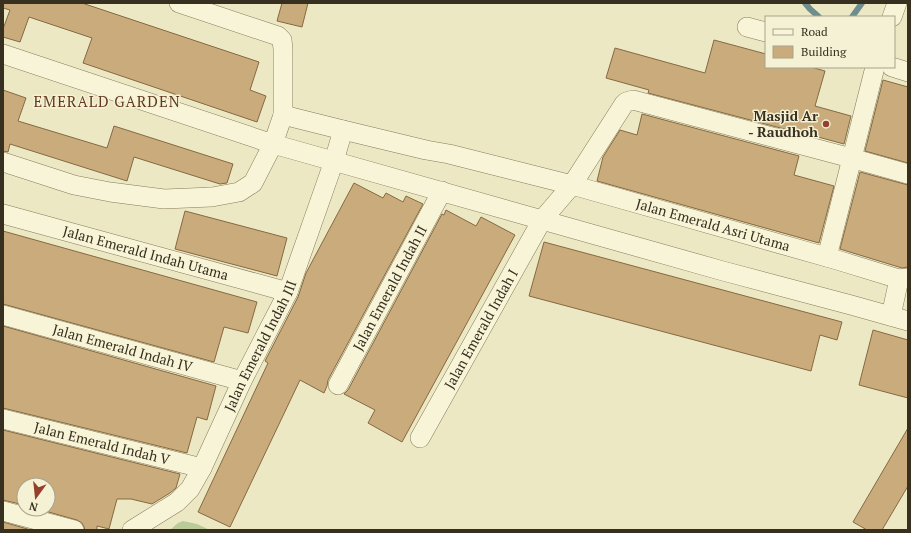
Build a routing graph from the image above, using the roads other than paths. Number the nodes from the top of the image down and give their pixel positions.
1 (179, 3) edge
2 (897, 3) edge
3 (206, 7) edge
4 (892, 16) edge
5 (747, 27) dead end
6 (765, 32) edge
7 (3, 54) edge
8 (875, 68) edge
9 (895, 68) edge
10 (908, 72) edge
11 (283, 115) junction
12 (343, 130) junction
13 (273, 144) junction
14 (851, 158) junction
15 (334, 161) junction
16 (3, 162) edge
17 (908, 174) edge
18 (572, 185) junction
19 (442, 191) junction
20 (3, 214) edge
21 (542, 220) junction
22 (827, 257) junction
23 (904, 279) edge
24 (288, 292) junction
25 (3, 315) edge
26 (899, 318) edge
27 (242, 381) junction
28 (338, 385) dead end
29 (3, 419) edge
30 (420, 438) dead end
31 (202, 468) junction
32 (3, 511) edge
33 (74, 530) edge
34 (132, 530) edge

1 - 3 street
2 - 4 street
3 - 11 street
5 - 6 street
7 - 13 street
8 - 14 street
9 - 10 street
11 - 12 street, Jalan Emerald Asri Utama
11 - 13 street
12 - 15 street, Jalan Emerald Indah III
12 - 18 street, Jalan Emerald Asri Utama
13 - 15 street
13 - 16 street
14 - 17 street
14 - 18 street
14 - 22 street
15 - 19 street
15 - 24 street, Jalan Emerald Indah III
18 - 21 street
18 - 22 street, Jalan Emerald Asri Utama
19 - 21 street
19 - 28 street, Jalan Emerald Indah II
20 - 24 street, Jalan Emerald Indah Utama
21 - 26 street
21 - 30 street, Jalan Emerald Indah I
22 - 23 street, Jalan Emerald Asri Utama
23 - 26 street
24 - 27 street, Jalan Emerald Indah III
25 - 27 street, Jalan Emerald Indah IV
27 - 31 street, Jalan Emerald Indah III
29 - 31 street, Jalan Emerald Indah V
31 - 34 street, Jalan Emerald Indah III
32 - 33 street

